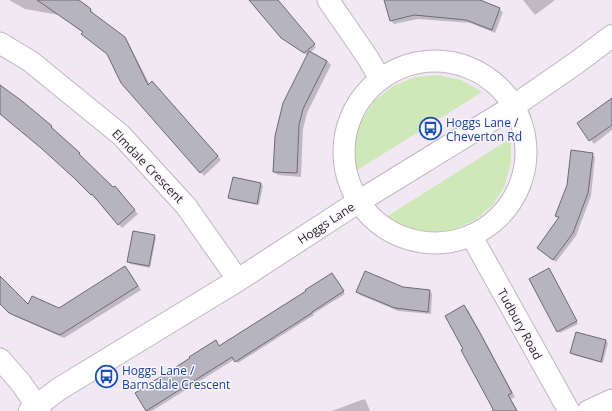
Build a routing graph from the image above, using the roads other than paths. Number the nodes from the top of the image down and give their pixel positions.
1 (328, 0) edge
2 (612, 36) edge
3 (0, 43) edge
4 (380, 79) junction
5 (514, 106) junction
6 (358, 202) junction
7 (472, 236) junction
8 (238, 280) junction
9 (0, 359) edge
10 (612, 400) edge
11 (36, 409) edge
12 (569, 411) edge
13 (588, 411) edge

1 - 4 street
2 - 5 street, Hoggs Lane
3 - 8 street, Elmdale Crescent
4 - 5 street
4 - 6 street
5 - 6 street, Hoggs Lane
5 - 7 street
6 - 7 street
6 - 8 street, Hoggs Lane
7 - 12 street, Tudbury Road
8 - 11 street, Hoggs Lane
9 - 11 street
10 - 13 street

